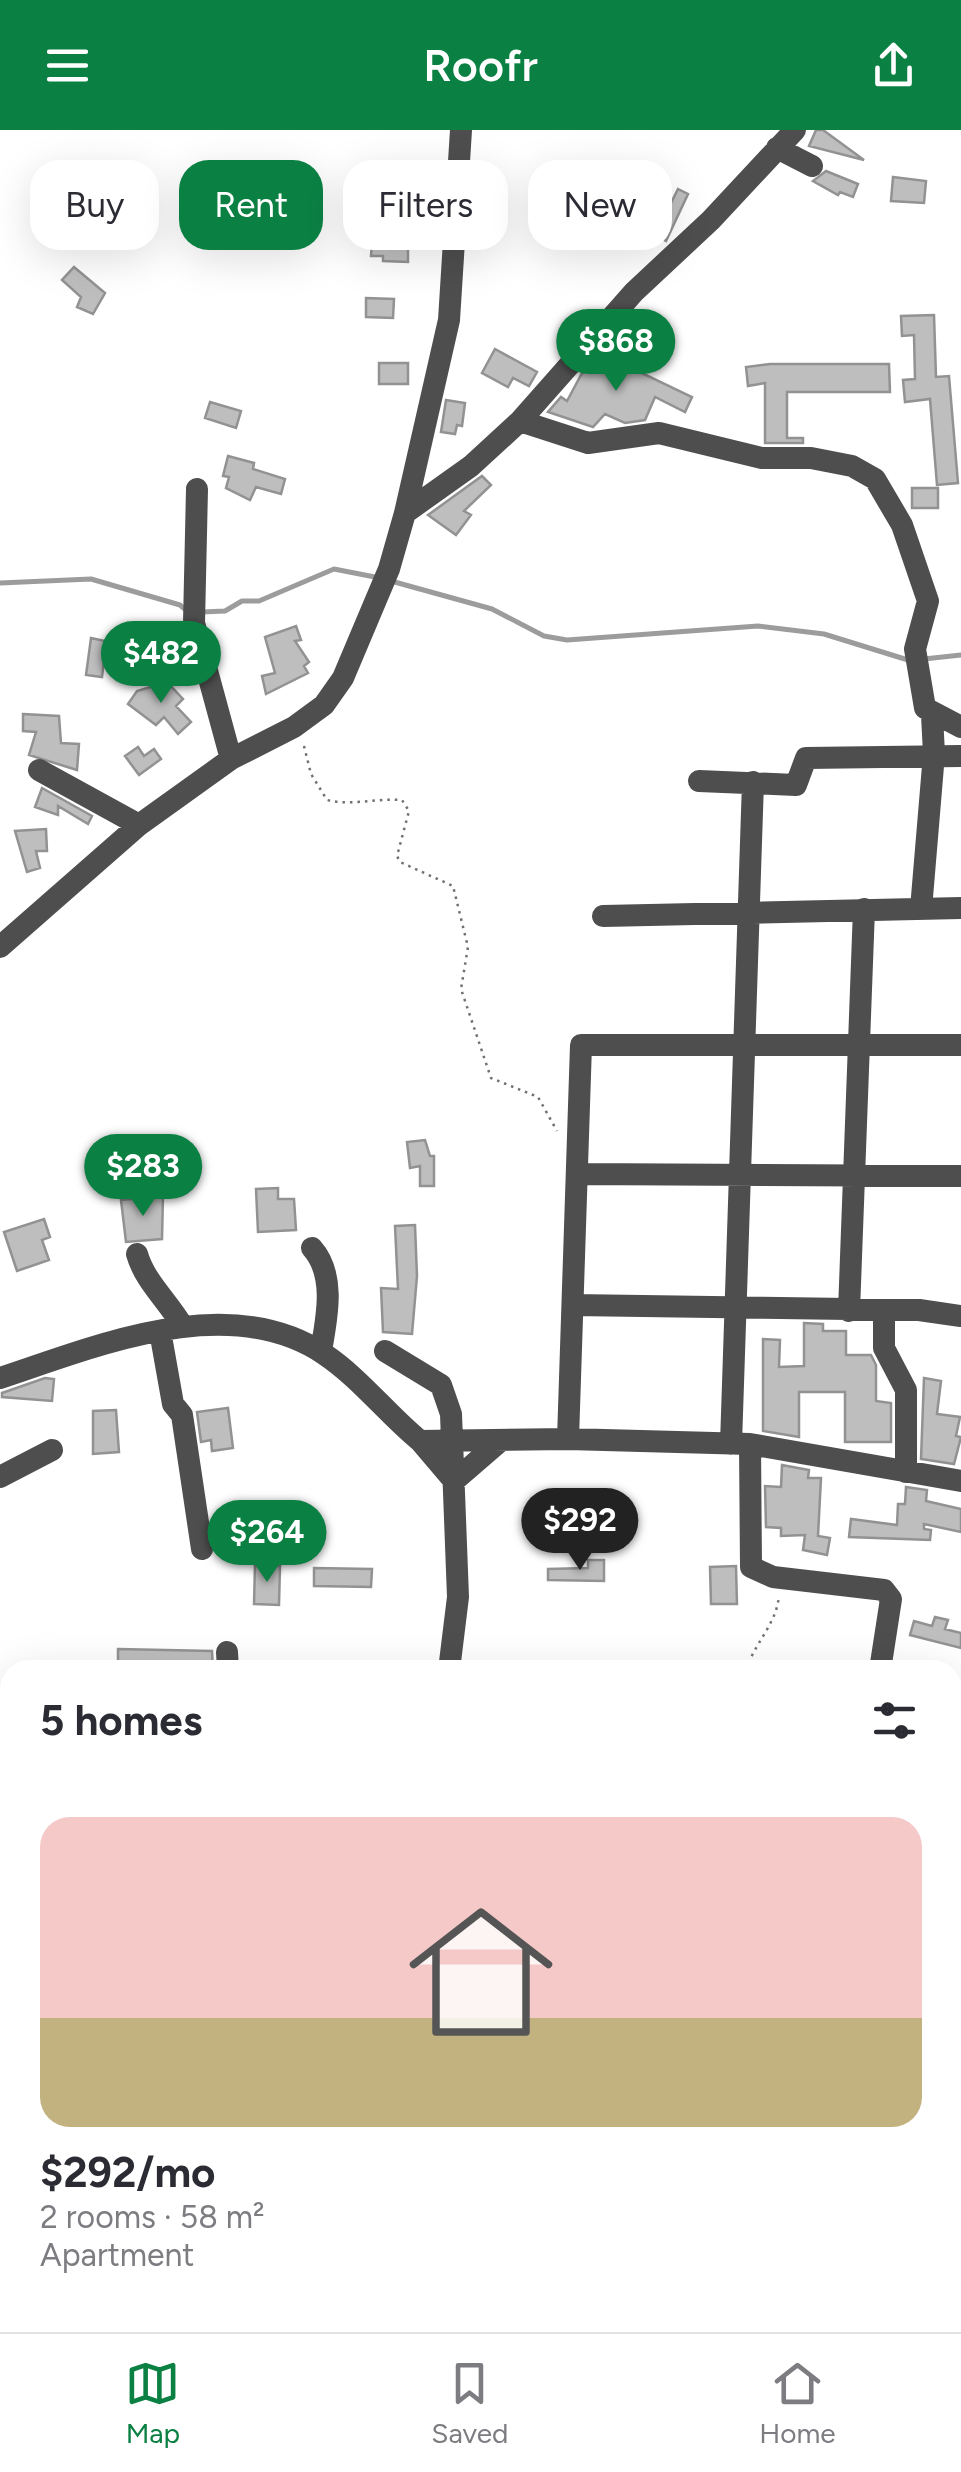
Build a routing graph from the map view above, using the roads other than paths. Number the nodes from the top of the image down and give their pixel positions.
1 (461, 130) edge
2 (794, 130) edge
3 (776, 148) junction
4 (812, 166) dead end
5 (520, 421) junction
6 (198, 489) dead end
7 (405, 513) junction
8 (932, 715) junction
9 (961, 728) edge
10 (934, 754) junction
11 (961, 756) edge
12 (231, 760) junction
13 (40, 770) dead end
14 (700, 780) dead end
15 (753, 782) junction
16 (139, 825) junction
17 (961, 908) edge
18 (864, 909) junction
19 (922, 909) junction
20 (748, 912) junction
21 (602, 916) dead end
22 (3, 936) edge
23 (744, 1045) junction
24 (858, 1045) junction
25 (961, 1045) edge
26 (577, 1164) junction
27 (740, 1175) junction
28 (854, 1175) junction
29 (961, 1176) edge
30 (312, 1248) dead end
31 (137, 1254) dead end
32 (572, 1305) junction
33 (849, 1310) junction
34 (884, 1310) junction
35 (735, 1311) junction
36 (961, 1316) edge
37 (171, 1329) junction
38 (386, 1351) dead end
39 (321, 1352) junction
40 (0, 1378) edge
41 (568, 1439) junction
42 (420, 1442) junction
43 (453, 1442) junction
44 (498, 1442) junction
45 (740, 1444) junction
46 (52, 1450) dead end
47 (906, 1472) junction
48 (0, 1477) edge
49 (454, 1481) junction
50 (961, 1481) edge
51 (202, 1548) dead end
52 (450, 1660) edge
53 (882, 1660) edge

1 - 7 street
2 - 3 street
3 - 4 street
3 - 5 street
5 - 7 street
5 - 8 street
6 - 12 street
7 - 12 street
8 - 9 street
8 - 10 street
10 - 11 street
10 - 15 street
10 - 19 street
12 - 16 street
13 - 16 street
14 - 15 street
15 - 20 street
16 - 22 street
17 - 19 street
18 - 19 street
18 - 20 street
18 - 24 street
20 - 21 street
20 - 23 street
23 - 24 street
23 - 26 street
23 - 27 street
24 - 25 street
24 - 28 street
26 - 27 street
26 - 32 street
27 - 28 street
27 - 35 street
28 - 29 street
28 - 33 street
30 - 39 street
31 - 37 street
32 - 35 street
32 - 41 street
33 - 34 street
33 - 35 street
34 - 36 street
34 - 47 street
35 - 45 street
37 - 39 street
37 - 40 street
37 - 51 street
38 - 43 street
39 - 42 street
41 - 44 street
41 - 45 street
42 - 43 street
42 - 49 street
43 - 44 street
43 - 49 street
44 - 49 street
45 - 47 street
45 - 53 street
46 - 48 street
47 - 50 street
49 - 52 street

